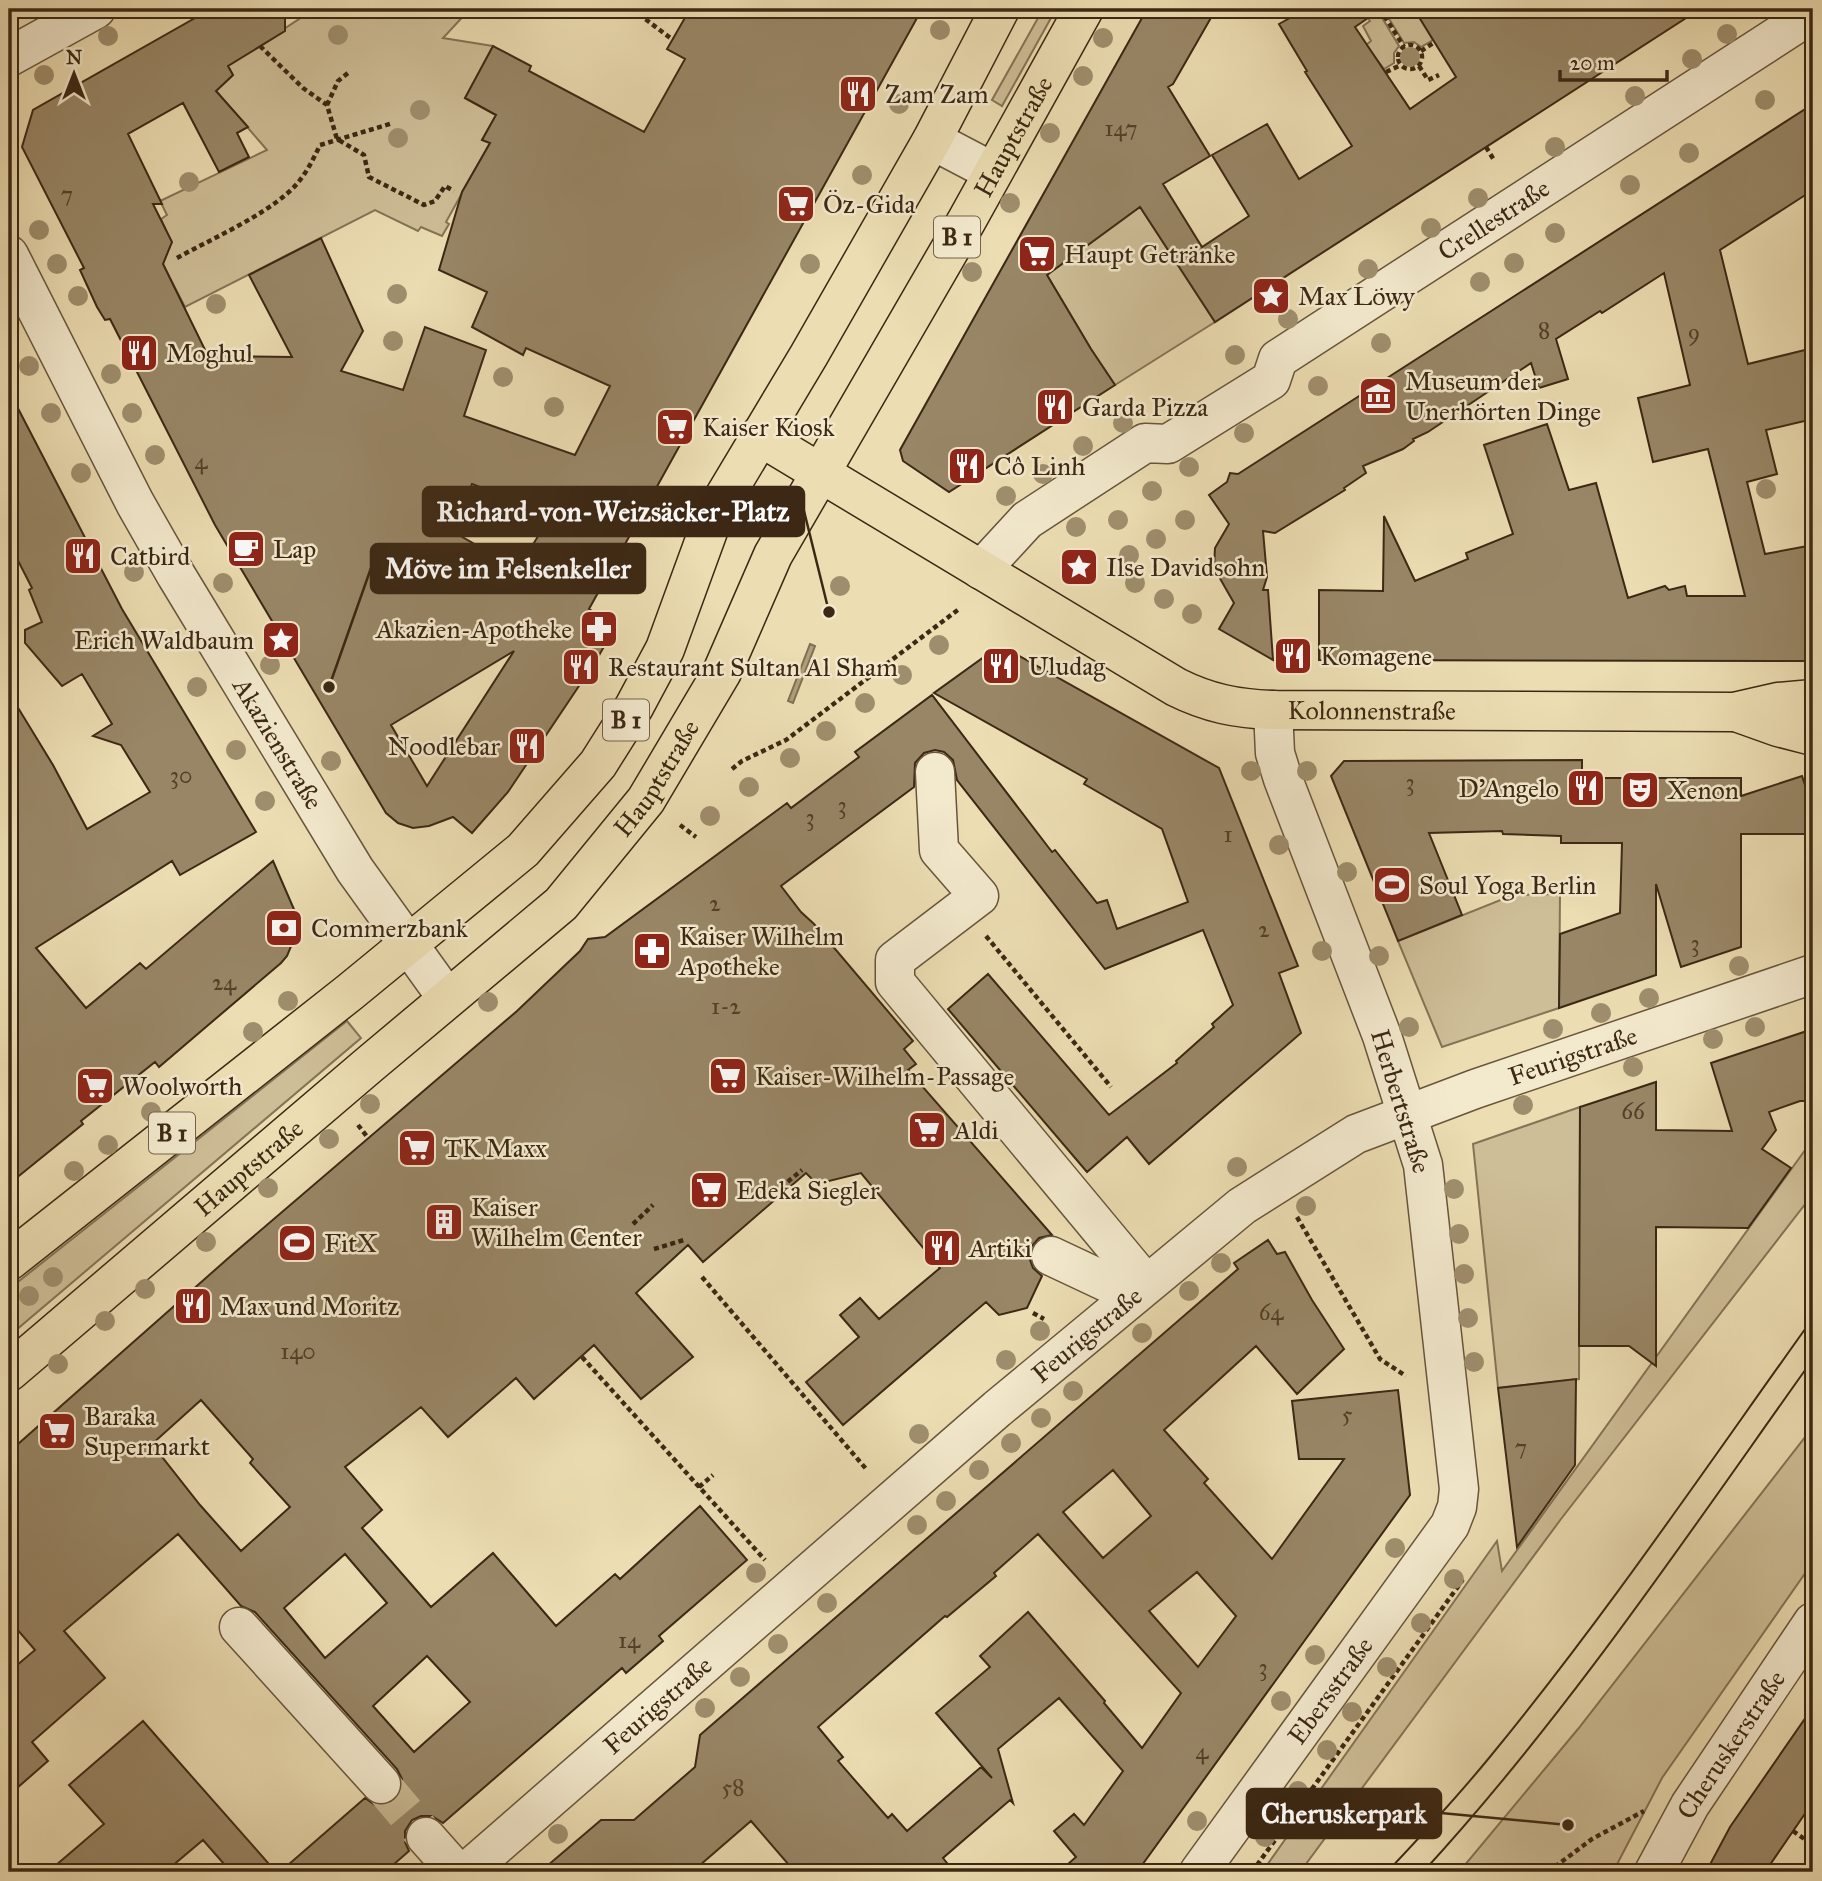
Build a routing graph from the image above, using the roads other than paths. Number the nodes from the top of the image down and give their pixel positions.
1 (96, 9) edge
2 (1000, 9) edge
3 (1084, 9) edge
4 (1813, 13) edge
5 (9, 57) edge
6 (932, 139) junction
7 (993, 172) junction
8 (9, 256) edge
9 (759, 436) junction
10 (821, 473) junction
11 (981, 569) junction
12 (1813, 699) edge
13 (1273, 710) junction
14 (1734, 712) junction
15 (1813, 736) edge
16 (935, 772) dead end
17 (408, 944) junction
18 (1813, 974) edge
19 (447, 998) junction
20 (1407, 1114) junction
21 (1051, 1256) dead end
22 (9, 1261) edge
23 (1140, 1290) junction
24 (9, 1372) edge
25 (1457, 1507) joint
26 (1813, 1622) edge
27 (239, 1627) dead end
28 (381, 1784) tunnel mouth
29 (426, 1837) tunnel mouth
30 (457, 1872) edge
31 (466, 1872) edge
32 (1199, 1872) edge
33 (1654, 1872) edge

1 - 5 street
2 - 6 main road, Hauptstraße / B 1
3 - 7 main road, Hauptstraße / B 1
4 - 11 street, Crellestraße
6 - 7 street
6 - 9 main road, Hauptstraße / B 1
7 - 10 main road, Hauptstraße / B 1
8 - 17 street, Akazienstraße
9 - 10 main road, Kolonnenstraße
9 - 17 main road, Hauptstraße / B 1
10 - 11 main road, Kolonnenstraße
10 - 19 main road, Hauptstraße / B 1
11 - 13 main road, Kolonnenstraße
12 - 14 main road, Kolonnenstraße
13 - 14 main road, Kolonnenstraße
13 - 20 street, Herbertstraße
14 - 15 main road, Kolonnenstraße
16 - 23 street
17 - 19 street, Akazienstraße
17 - 22 main road, Hauptstraße / B 1
18 - 20 street, Feurigstraße
19 - 24 main road, Hauptstraße / B 1
20 - 23 street, Feurigstraße
20 - 25 street, Herbertstraße
21 - 23 street
23 - 31 street, Feurigstraße
25 - 32 street, Ebersstraße
26 - 33 street, Cheruskerstraße
27 - 28 street
29 - 30 street

